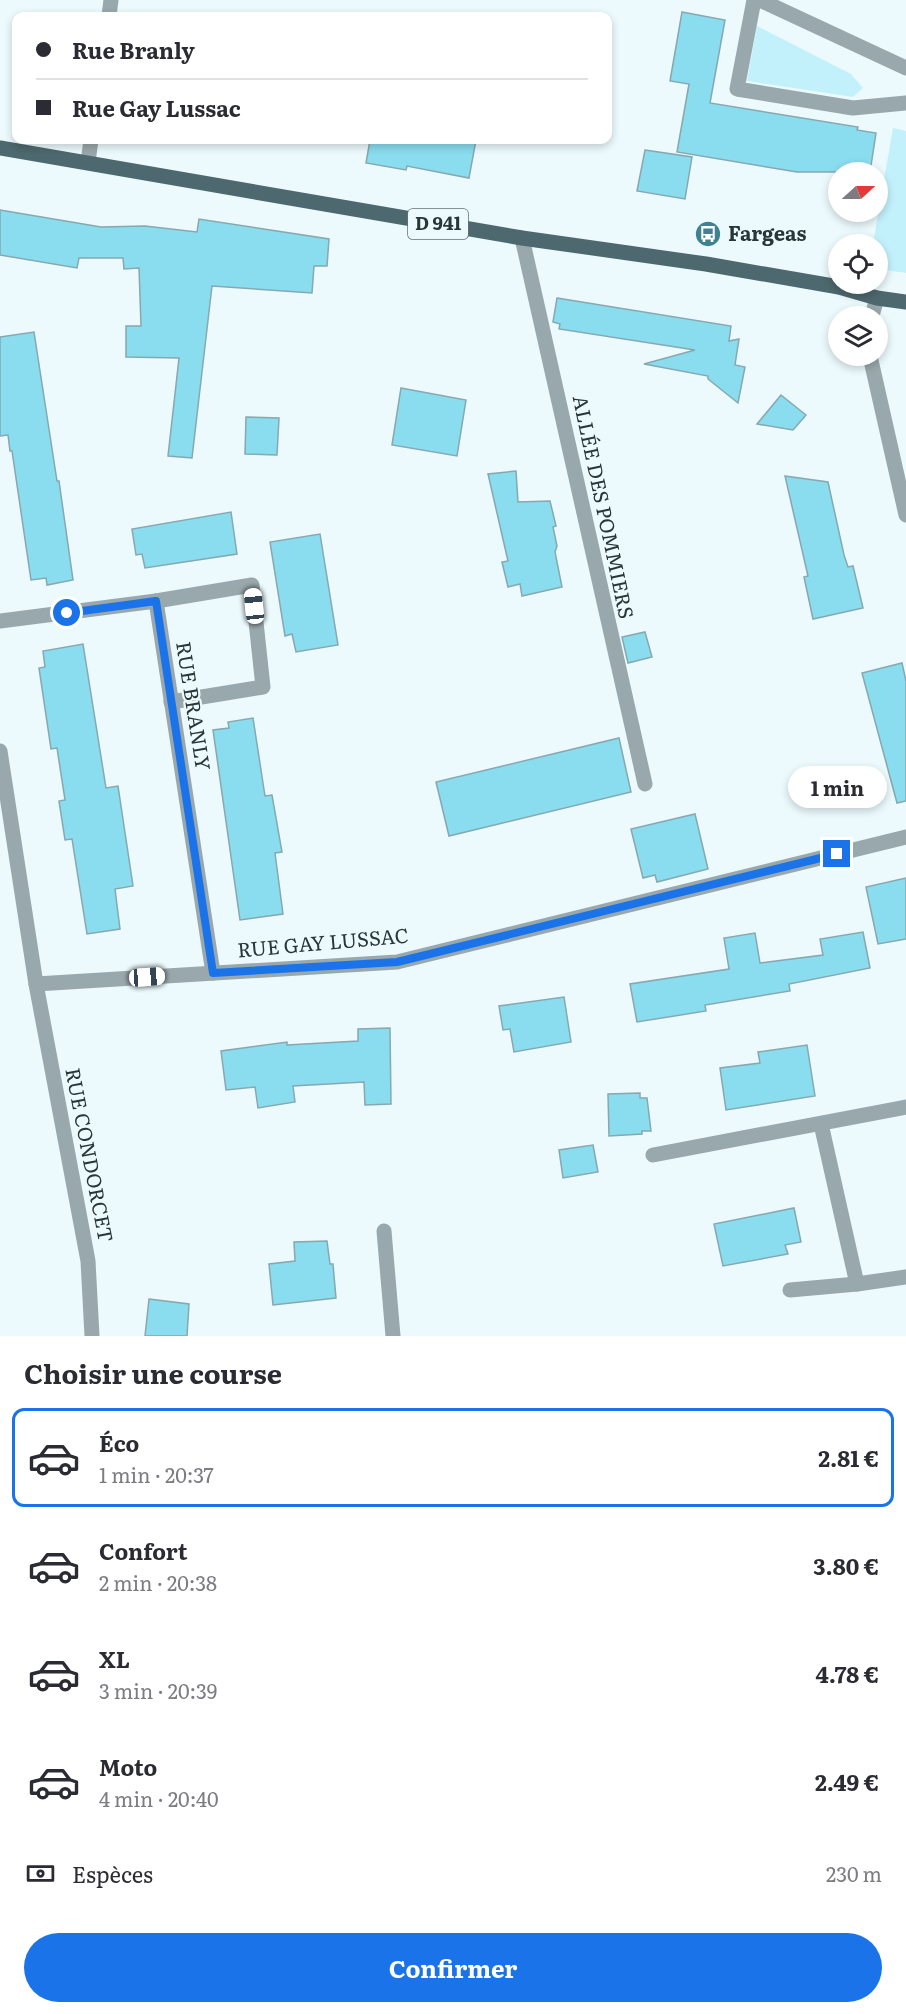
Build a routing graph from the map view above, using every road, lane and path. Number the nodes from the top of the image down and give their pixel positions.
1 (754, 0) edge
2 (760, 0) edge
3 (906, 68) edge
4 (906, 103) edge
5 (90, 144) edge
6 (0, 148) edge
7 (88, 162) junction
8 (522, 238) junction
9 (877, 297) junction
10 (906, 302) edge
11 (875, 306) edge
12 (872, 366) edge
13 (906, 515) edge
14 (156, 601) junction
15 (0, 621) edge
16 (171, 702) junction
17 (0, 752) edge
18 (645, 784) dead end
19 (906, 837) edge
20 (213, 973) junction
21 (36, 984) junction
22 (906, 1107) edge
23 (820, 1124) junction
24 (653, 1155) dead end
25 (384, 1231) dead end
26 (906, 1276) edge
27 (857, 1284) junction
28 (790, 1290) dead end
29 (92, 1336) edge
30 (393, 1336) edge

1 - 4 street
2 - 3 street
5 - 7 street
6 - 7 main road, D 941
7 - 8 main road, D 941
8 - 9 main road, D 941
8 - 18 street, ALLÉE DES POMMIERS
9 - 10 main road, D 941
9 - 11 street
12 - 13 street
14 - 15 street
14 - 16 street, RUE BRANLY
14 - 16 street
16 - 20 street, RUE BRANLY
17 - 21 street
19 - 20 street, RUE GAY LUSSAC
20 - 21 street, RUE GAY LUSSAC
21 - 29 street, RUE CONDORCET
22 - 23 street
23 - 24 street
23 - 27 street
25 - 30 street
26 - 27 street
27 - 28 street

